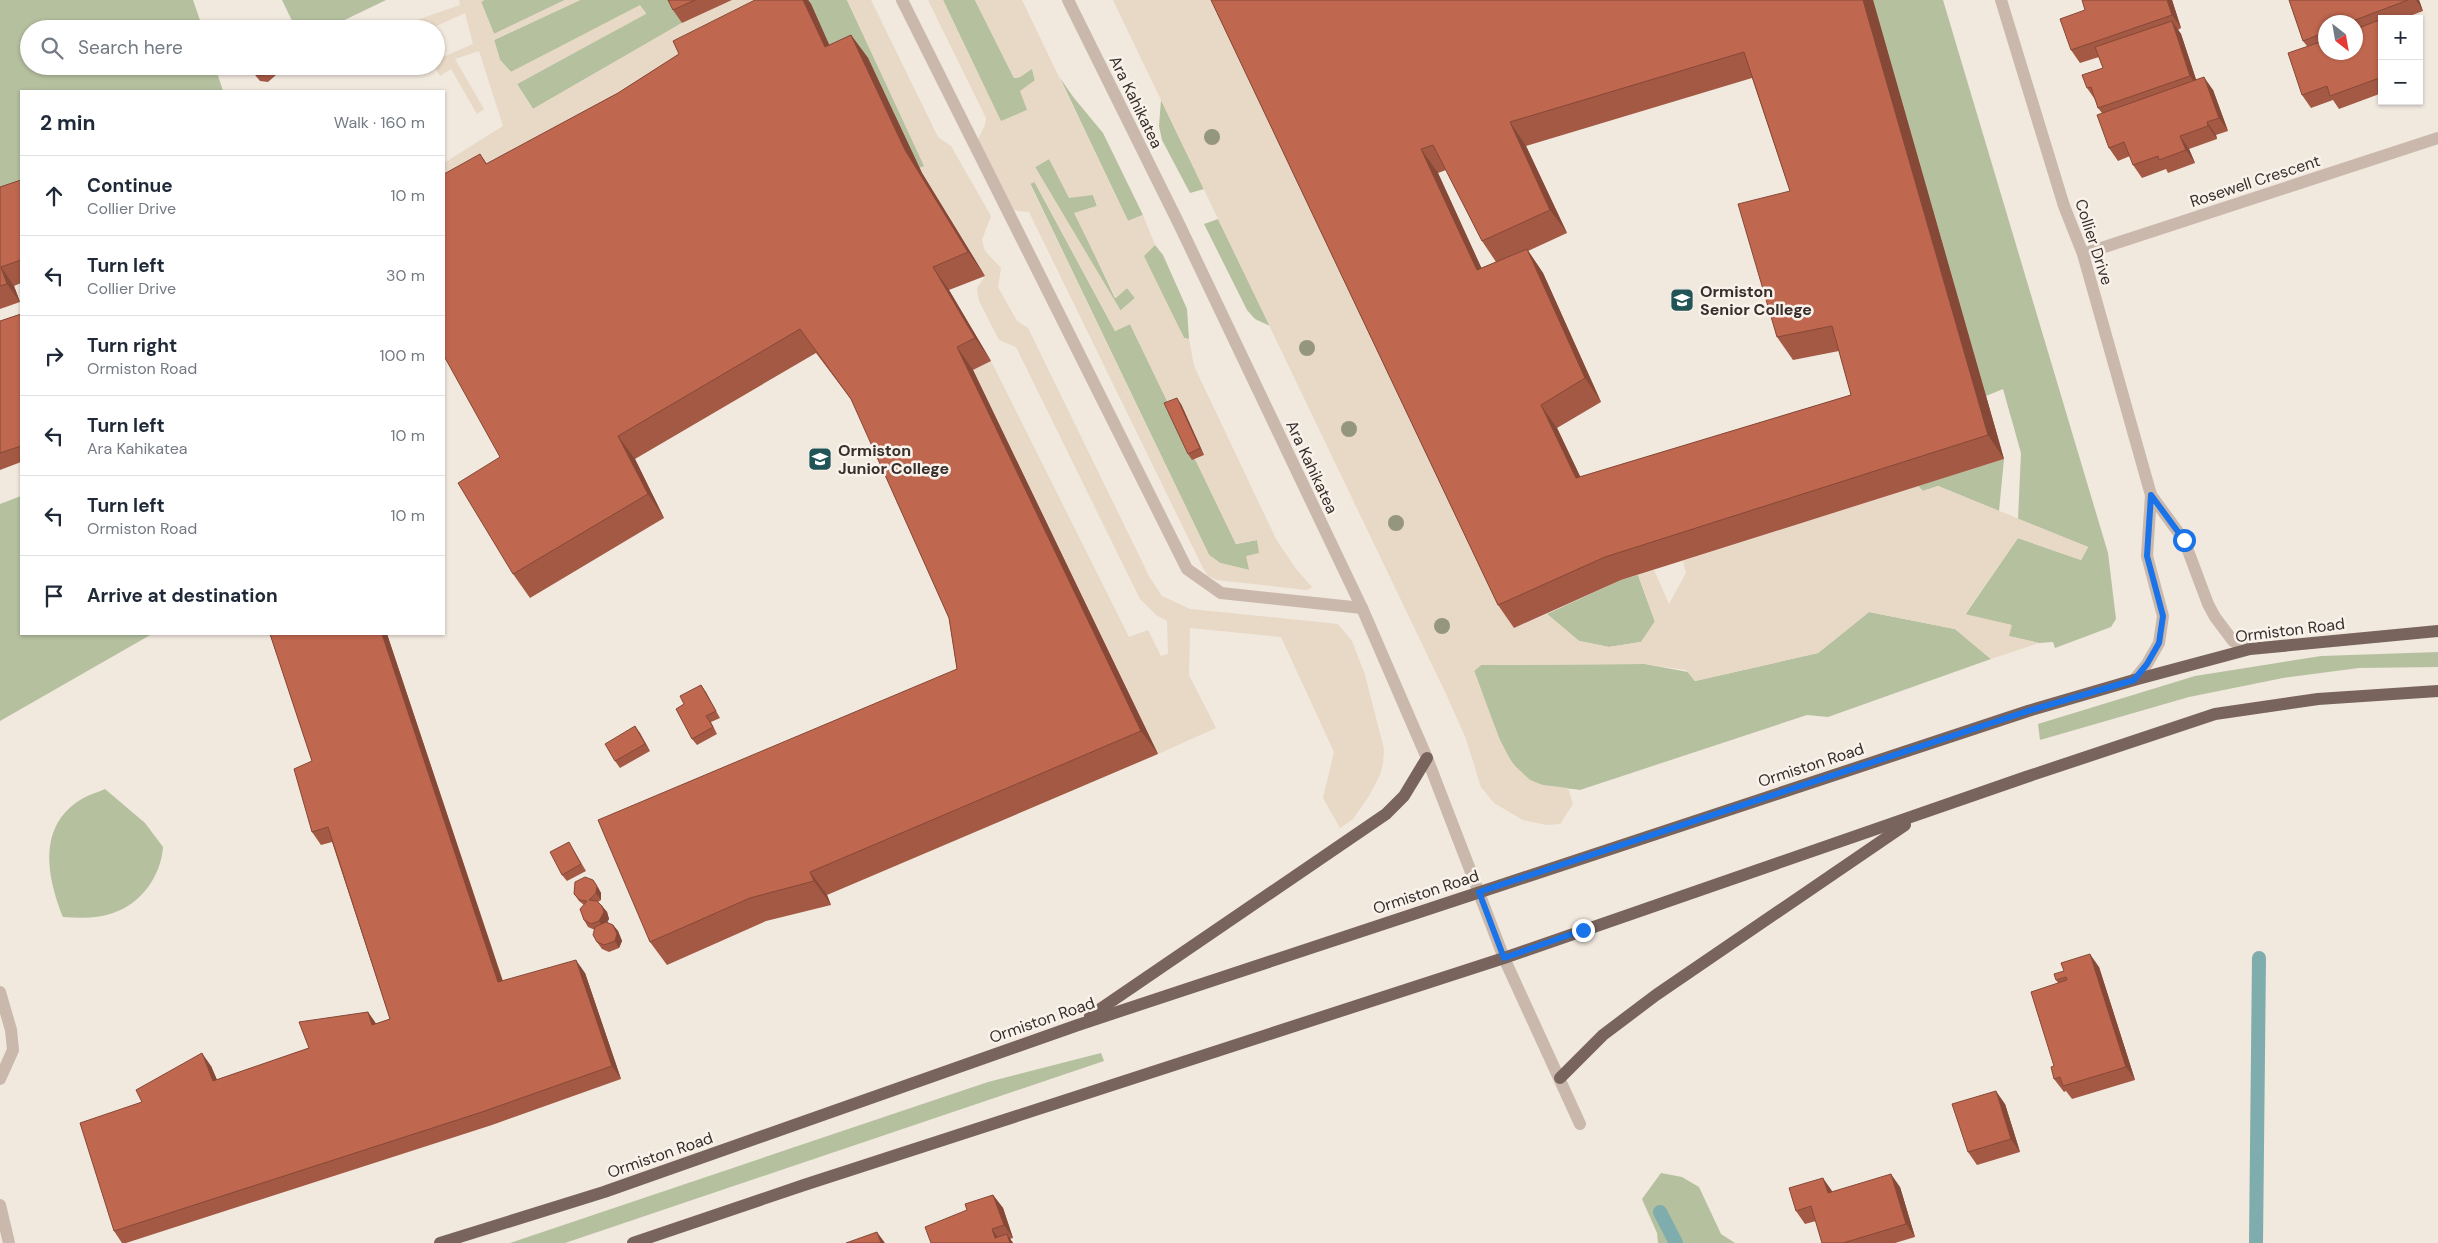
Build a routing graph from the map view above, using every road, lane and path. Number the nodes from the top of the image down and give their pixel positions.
1 (902, 0) edge
2 (1068, 0) edge
3 (2001, 0) edge
4 (2438, 138) edge
5 (2083, 254) junction
6 (2151, 495) junction
7 (1362, 608) junction
8 (2438, 630) edge
9 (2250, 649) junction
10 (2134, 680) junction
11 (2438, 691) edge
12 (1427, 758) junction
13 (1919, 815) junction
14 (1479, 892) junction
15 (1504, 958) junction
16 (0, 992) edge
17 (1078, 1025) junction
18 (1560, 1078) junction
19 (0, 1079) edge
20 (1580, 1124) dead end
21 (0, 1205) edge
22 (10, 1242) edge
23 (440, 1243) edge
24 (633, 1243) edge

1 - 7 street
2 - 7 street, Ara Kahikatea
3 - 5 street, Collier Drive
4 - 5 street, Rosewell Crescent
5 - 6 street, Collier Drive
6 - 9 street, Collier Drive
6 - 10 street, Collier Drive
7 - 12 street, Ara Kahikatea
8 - 9 main road, Ormiston Road
9 - 10 main road, Ormiston Road
10 - 14 main road, Ormiston Road
11 - 13 main road
12 - 14 street, Ara Kahikatea
12 - 17 main road
13 - 15 main road
13 - 18 main road
14 - 15 street, Ara Kahikatea
14 - 17 main road, Ormiston Road
15 - 18 street, Ara Kahikatea
15 - 24 main road
16 - 19 street
17 - 23 main road, Ormiston Road
18 - 20 street, Ara Kahikatea
21 - 22 street

